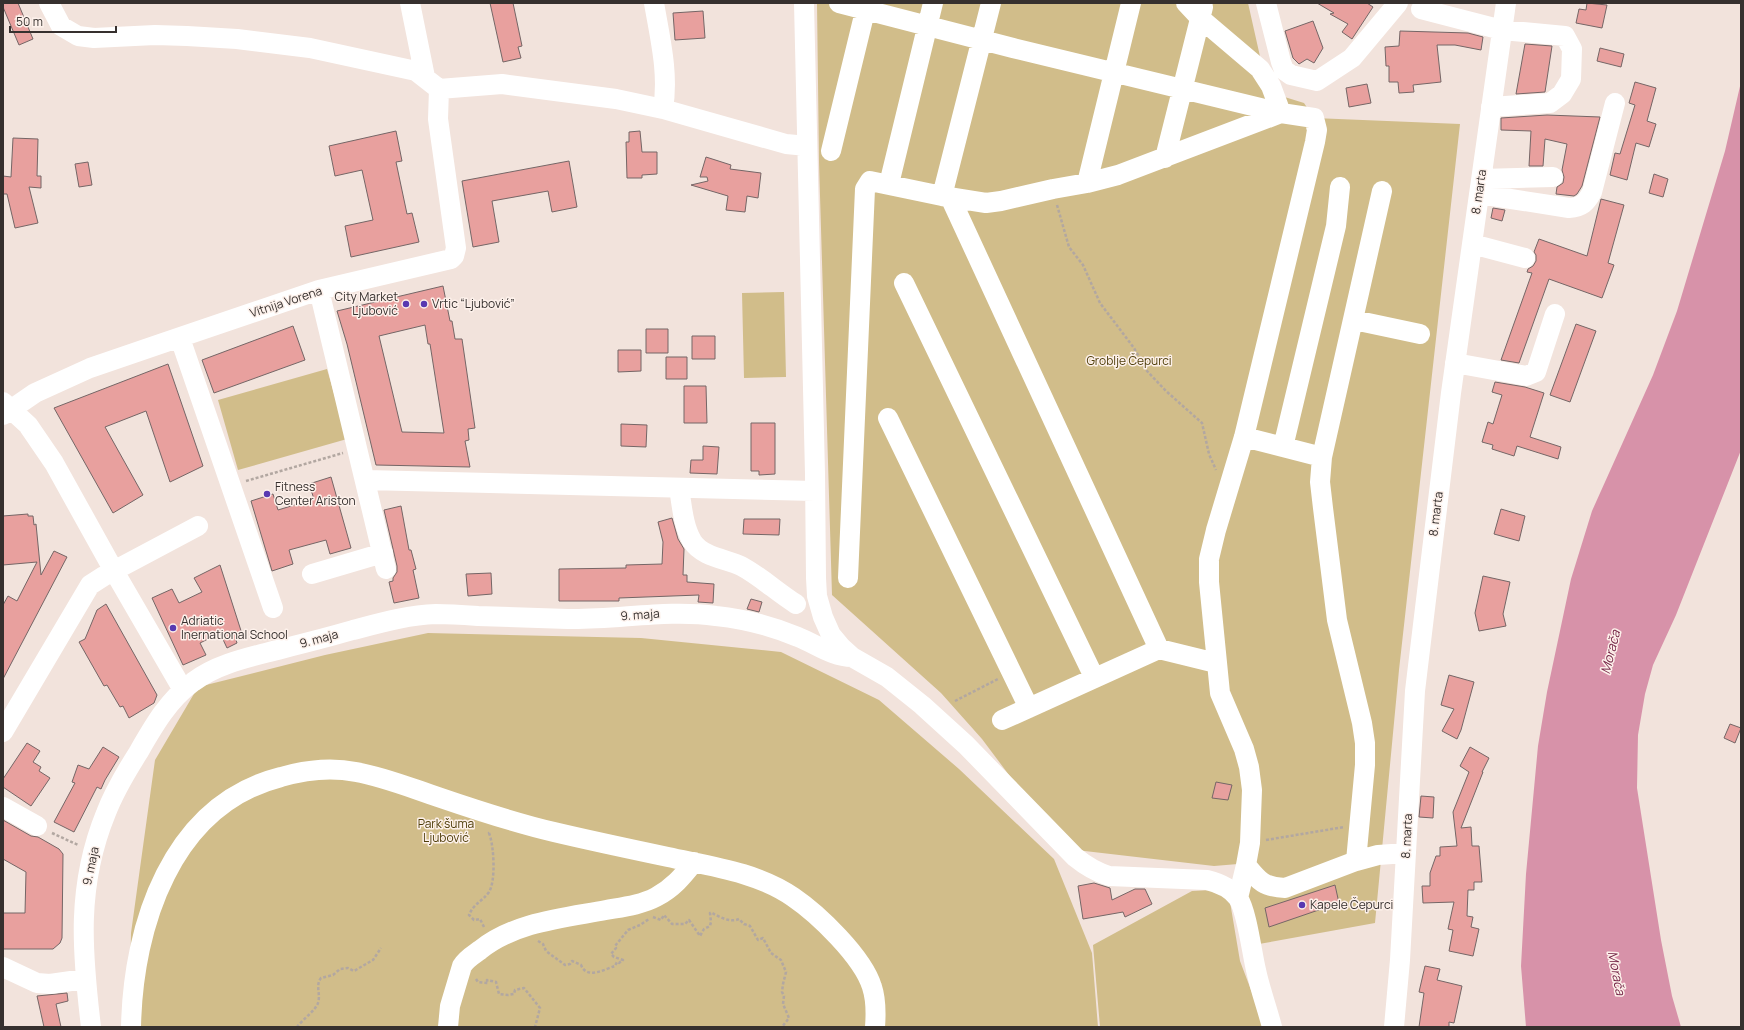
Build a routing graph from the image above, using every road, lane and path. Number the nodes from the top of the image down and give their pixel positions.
1 (49, 3) edge
2 (410, 3) edge
3 (654, 3) edge
4 (804, 3) edge
5 (839, 3) edge
6 (933, 3) edge
7 (991, 3) edge
8 (1131, 3) edge
9 (1186, 3) edge
10 (1266, 3) edge
11 (1398, 3) edge
12 (1506, 3) edge
13 (866, 6) edge
14 (1421, 9) dead end
15 (1202, 10) edge
16 (927, 26) junction
17 (1502, 30) junction
18 (982, 39) junction
19 (1113, 72) junction
20 (432, 83) junction
21 (1183, 88) junction
22 (1615, 103) dead end
23 (1491, 107) junction
24 (663, 109) junction
25 (1281, 113) junction
26 (807, 146) junction
27 (831, 151) dead end
28 (1165, 158) junction
29 (1553, 177) dead end
30 (1087, 183) junction
31 (889, 184) junction
32 (1480, 186) junction
33 (1340, 187) dead end
34 (1053, 189) junction
35 (1382, 191) dead end
36 (946, 197) junction
37 (1472, 244) junction
38 (1526, 258) dead end
39 (904, 283) dead end
40 (319, 290) junction
41 (1555, 314) dead end
42 (1354, 320) junction
43 (1420, 334) dead end
44 (180, 338) junction
45 (1455, 363) junction
46 (6, 409) edge
47 (888, 418) dead end
48 (1244, 438) junction
49 (1283, 447) junction
50 (359, 448) junction
51 (1322, 457) junction
52 (366, 480) junction
53 (232, 485) junction
54 (679, 488) junction
55 (1228, 490) junction
56 (815, 491) junction
57 (198, 526) dead end
58 (114, 571) junction
59 (312, 574) dead end
60 (848, 578) dead end
61 (796, 604) dead end
62 (273, 608) dead end
63 (820, 608) junction
64 (799, 637) junction
65 (1159, 649) junction
66 (852, 657) junction
67 (1216, 663) junction
68 (1011, 673) junction
69 (1094, 677) junction
70 (183, 690) junction
71 (955, 701) dead end
72 (1029, 708) junction
73 (1002, 720) dead end
74 (3, 732) edge
75 (3, 807) edge
76 (509, 821) junction
77 (1360, 824) junction
78 (37, 826) joint
79 (1250, 843) junction
80 (93, 852) junction
81 (1406, 853) junction
82 (1356, 861) junction
83 (694, 862) junction
84 (1246, 865) junction
85 (1238, 898) junction
86 (535, 938) dead end
87 (496, 939) junction
88 (382, 948) dead end
89 (465, 961) junction
90 (3, 967) edge
91 (85, 979) junction
92 (91, 1027) edge
93 (132, 1027) edge
94 (297, 1027) edge
95 (448, 1027) edge
96 (535, 1027) edge
97 (782, 1027) edge
98 (875, 1027) edge
99 (1272, 1027) edge
100 (1394, 1027) edge

1 - 20 street
2 - 20 street
3 - 24 street
4 - 26 street
5 - 13 street
6 - 16 street
7 - 18 street
8 - 19 street
9 - 15 street
10 - 11 street
12 - 17 street, 8. marta
13 - 16 street
13 - 27 street
14 - 17 street
15 - 21 street
15 - 25 street
16 - 18 street
16 - 31 street
17 - 23 street, 8. marta
17 - 23 street
18 - 19 street
18 - 36 street
19 - 21 street
19 - 30 street
20 - 24 street
20 - 40 street, Vitnija Vorena
21 - 25 street
21 - 28 street
22 - 32 street
23 - 32 street, 8. marta
24 - 26 street
25 - 28 street
25 - 48 street
26 - 56 street
28 - 30 street
29 - 32 street
30 - 34 street
31 - 36 street
31 - 60 street
32 - 37 street, 8. marta
33 - 49 street
34 - 36 street
34 - 55 path
35 - 42 street
36 - 65 street
37 - 38 street
37 - 45 street, 8. marta
39 - 69 street
40 - 44 street, Vitnija Vorena
40 - 50 street
41 - 45 street
42 - 43 street
42 - 51 street
44 - 46 street, Vitnija Vorena
44 - 53 street
45 - 81 street, 8. marta
46 - 58 street
47 - 68 street
48 - 49 street
48 - 55 street
49 - 51 street
50 - 52 street
50 - 53 path
51 - 77 street
52 - 54 street
52 - 59 street
53 - 62 street
54 - 56 street
54 - 61 street
55 - 67 street
56 - 63 street
57 - 58 street
58 - 70 street
58 - 74 street
63 - 64 street
63 - 66 street
64 - 66 street, 9. maja
64 - 70 street, 9. maja
65 - 67 street
65 - 69 street
66 - 85 street
67 - 79 street
68 - 71 path
68 - 72 street
69 - 72 street
70 - 80 street, 9. maja
72 - 73 street
75 - 78 street
76 - 83 street
76 - 87 path
76 - 93 street
77 - 79 path
77 - 82 street
78 - 80 path
79 - 84 street
80 - 91 street, 9. maja
81 - 82 street
81 - 100 street, 8. marta
82 - 84 street
83 - 87 street
83 - 98 street
84 - 85 street
85 - 99 street
86 - 97 path
87 - 89 street
88 - 94 path
89 - 95 street
89 - 96 path
90 - 91 street
91 - 92 street, 9. maja

